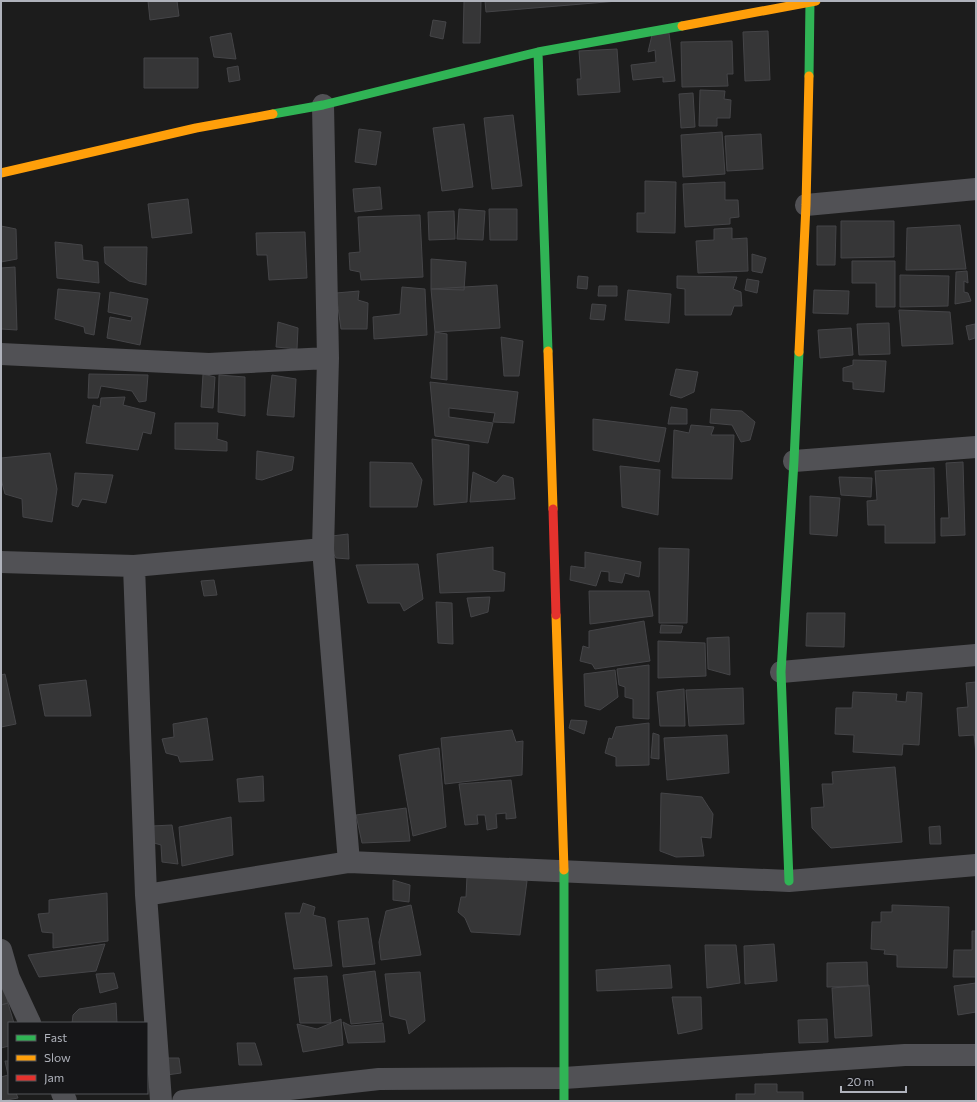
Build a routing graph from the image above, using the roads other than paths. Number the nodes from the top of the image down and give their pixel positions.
1 (812, 1) edge
2 (538, 52) junction
3 (323, 105) junction
4 (1, 173) edge
5 (976, 188) edge
6 (806, 204) junction
7 (1, 354) edge
8 (328, 358) junction
9 (976, 447) edge
10 (794, 460) junction
11 (323, 549) junction
12 (1, 562) edge
13 (134, 566) junction
14 (976, 655) edge
15 (781, 672) junction
16 (350, 862) junction
17 (976, 865) edge
18 (564, 870) junction
19 (790, 881) junction
20 (146, 895) junction
21 (1, 950) edge
22 (5, 979) edge
23 (29, 1022) edge
24 (976, 1055) edge
25 (564, 1078) junction
26 (161, 1101) edge
27 (183, 1101) edge
28 (564, 1101) edge

1 - 2 street
1 - 6 street
2 - 3 street
2 - 18 street
3 - 4 street
3 - 8 street
5 - 6 street
6 - 10 street
7 - 8 street
8 - 11 street
9 - 10 street
10 - 15 street
11 - 13 street
11 - 16 street
12 - 13 street
13 - 20 street
14 - 15 street
15 - 19 street
16 - 18 street
16 - 20 street
17 - 19 street
18 - 19 street
18 - 25 street
20 - 26 street
21 - 22 street
22 - 23 street
24 - 25 street
25 - 27 street
25 - 28 street

